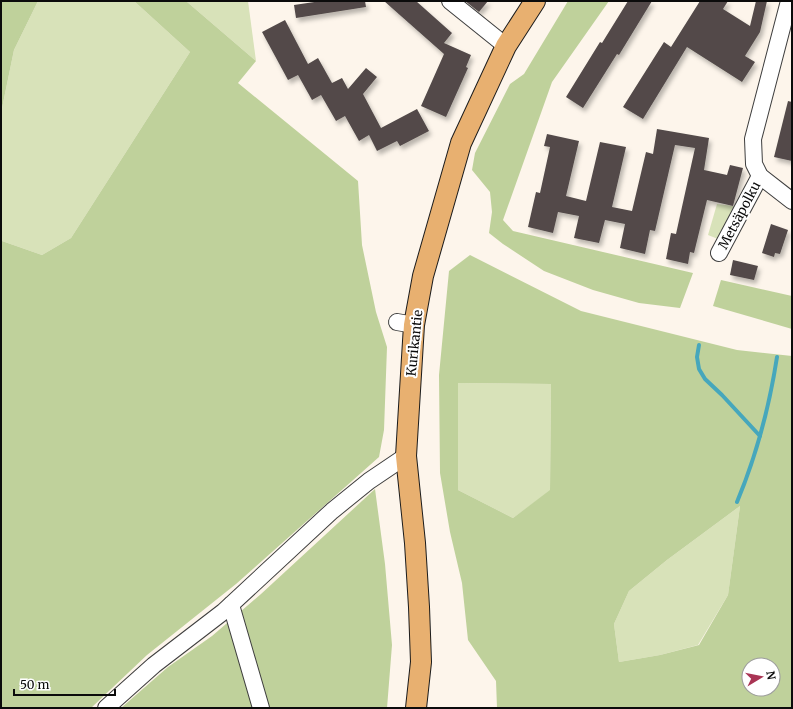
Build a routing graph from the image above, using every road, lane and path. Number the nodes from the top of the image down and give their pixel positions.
1 (450, 1) edge
2 (535, 1) edge
3 (789, 1) edge
4 (506, 46) junction
5 (760, 176) junction
6 (792, 201) edge
7 (719, 253) dead end
8 (406, 456) junction
9 (231, 605) junction
10 (106, 708) edge
11 (261, 708) edge
12 (416, 708) edge

1 - 4 street
2 - 4 main road, Kurikantie
3 - 5 street
4 - 8 main road, Kurikantie
5 - 6 street
5 - 7 street, Metsäpolku
8 - 9 street
8 - 12 main road, Kurikantie
9 - 10 street
9 - 11 street

